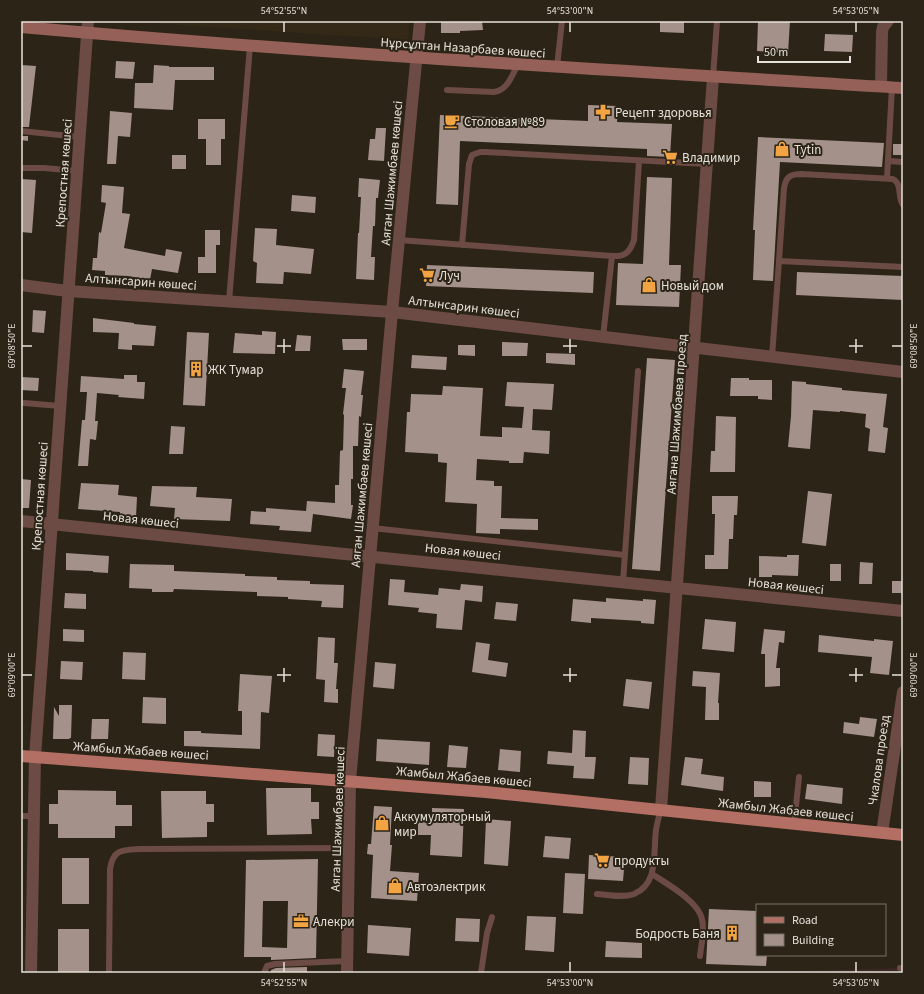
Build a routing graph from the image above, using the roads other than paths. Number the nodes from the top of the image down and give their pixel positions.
1 (420, 21) edge
2 (562, 21) edge
3 (717, 21) edge
4 (888, 21) edge
5 (21, 27) edge
6 (88, 27) edge
7 (250, 46) junction
8 (416, 58) junction
9 (518, 64) junction
10 (557, 67) junction
11 (713, 77) junction
12 (892, 87) edge
13 (447, 90) dead end
14 (21, 131) edge
15 (79, 137) junction
16 (639, 161) junction
17 (888, 161) junction
18 (903, 162) edge
19 (707, 164) junction
20 (21, 168) edge
21 (77, 170) junction
22 (887, 178) junction
23 (903, 205) edge
24 (398, 240) junction
25 (462, 245) junction
26 (612, 256) junction
27 (779, 261) junction
28 (903, 267) edge
29 (21, 285) edge
30 (68, 290) junction
31 (229, 301) junction
32 (392, 312) junction
33 (603, 337) junction
34 (694, 348) junction
35 (772, 357) junction
36 (638, 371) dead end
37 (903, 372) edge
38 (24, 403) dead end
39 (60, 406) junction
40 (21, 521) edge
41 (51, 524) junction
42 (372, 528) junction
43 (370, 556) junction
44 (625, 556) junction
45 (623, 582) junction
46 (678, 587) junction
47 (903, 611) edge
48 (903, 692) edge
49 (900, 724) edge
50 (21, 756) edge
51 (35, 757) junction
52 (799, 777) dead end
53 (350, 781) junction
54 (661, 810) junction
55 (21, 816) edge
56 (34, 816) junction
57 (794, 824) junction
58 (882, 833) junction
59 (903, 835) edge
60 (349, 848) junction
61 (652, 874) junction
62 (597, 894) dead end
63 (492, 917) dead end
64 (700, 956) dead end
65 (347, 967) edge
66 (31, 973) edge
67 (109, 973) edge
68 (264, 973) edge
69 (481, 973) edge

1 - 8 street, Аяган Шажимбаев көшесі
2 - 10 lane
3 - 11 lane, Аягана Шажимбаева проезд
4 - 12 street
5 - 6 main road, Нұрсұлтан Назарбаев көшесі
6 - 7 main road, Нұрсұлтан Назарбаев көшесі
6 - 15 street, Крепостная көшесі
7 - 8 main road, Нұрсұлтан Назарбаев көшесі
7 - 31 lane
8 - 9 main road, Нұрсұлтан Назарбаев көшесі
8 - 24 street, Аяган Шажимбаев көшесі
9 - 10 main road, Нұрсұлтан Назарбаев көшесі
9 - 13 lane
10 - 11 main road, Нұрсұлтан Назарбаев көшесі
11 - 12 main road, Нұрсұлтан Назарбаев көшесі
11 - 19 street, Аягана Шажимбаева проезд
12 - 17 lane
14 - 15 lane
15 - 21 street, Крепостная көшесі
16 - 19 lane
16 - 25 lane
16 - 26 lane
17 - 18 lane
17 - 22 lane
19 - 34 street, Аягана Шажимбаева проезд
20 - 21 lane
21 - 30 street, Крепостная көшесі
22 - 23 lane
22 - 27 lane
24 - 25 lane
24 - 32 street, Аяган Шажимбаев көшесі
25 - 26 lane
26 - 33 lane
27 - 28 lane
27 - 35 lane
29 - 30 street, Алтынсарин көшесі
30 - 31 street, Алтынсарин көшесі
30 - 39 street, Крепостная көшесі
31 - 32 street, Алтынсарин көшесі
32 - 33 street, Алтынсарин көшесі
32 - 42 street, Аяган Шажимбаев көшесі
33 - 34 street, Алтынсарин көшесі
34 - 35 street, Алтынсарин көшесі
34 - 46 street, Аягана Шажимбаева проезд
35 - 37 street, Алтынсарин көшесі
36 - 44 lane
38 - 39 lane
39 - 41 street, Крепостная көшесі
40 - 41 street, Новая көшесі
41 - 43 street, Новая көшесі
41 - 51 street, Крепостная көшесі
42 - 43 street, Аяган Шажимбаев көшесі
42 - 44 lane
43 - 45 street, Новая көшесі
43 - 53 street, Аяган Шажимбаев көшесі
44 - 45 lane
45 - 46 street, Новая көшесі
46 - 47 street, Новая көшесі
46 - 54 street, Аягана Шажимбаева проезд
48 - 49 street, Чкалова проезд
49 - 58 street, Чкалова проезд
50 - 51 main road, Жамбыл Жабаев көшесі
51 - 53 main road, Жамбыл Жабаев көшесі
51 - 56 street, Крепостная көшесі
52 - 57 lane
53 - 54 main road, Жамбыл Жабаев көшесі
53 - 60 street, Аяган Шажимбаев көшесі
54 - 57 main road, Жамбыл Жабаев көшесі
54 - 61 lane
55 - 56 lane
56 - 66 street, Крепостная көшесі
57 - 58 main road, Жамбыл Жабаев көшесі
58 - 59 main road, Жамбыл Жабаев көшесі
60 - 65 street, Аяган Шажимбаев көшесі
60 - 67 lane
61 - 62 lane
61 - 64 lane
63 - 69 lane
65 - 68 lane

